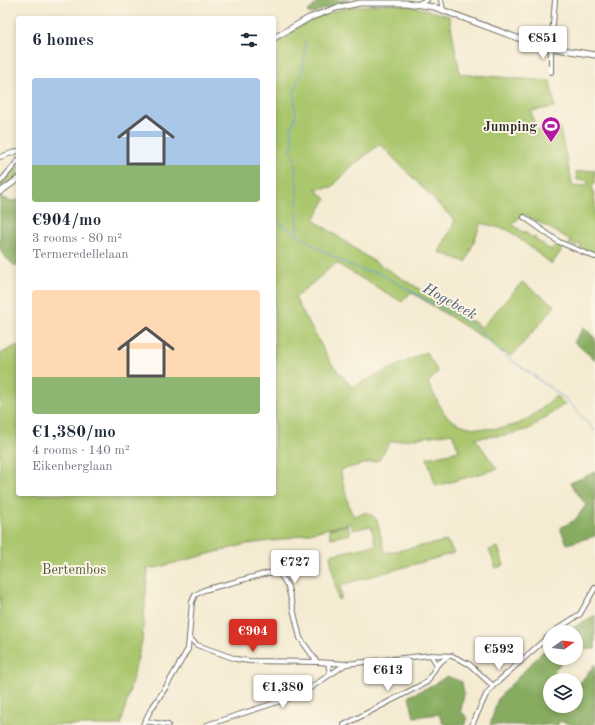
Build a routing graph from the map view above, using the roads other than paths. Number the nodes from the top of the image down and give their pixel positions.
1 (426, 0) edge
2 (441, 0) edge
3 (555, 0) edge
4 (406, 2) edge
5 (417, 4) junction
6 (443, 10) junction
7 (276, 37) edge
8 (551, 48) junction
9 (595, 55) edge
10 (551, 72) dead end
11 (16, 152) edge
12 (0, 157) edge
13 (16, 163) edge
14 (16, 180) edge
15 (0, 182) edge
16 (0, 192) edge
17 (524, 217) dead end
18 (595, 257) edge
19 (595, 588) edge
20 (564, 625) edge
21 (189, 638) junction
22 (543, 641) edge
23 (197, 645) junction
24 (188, 649) junction
25 (431, 655) junction
26 (448, 656) junction
27 (317, 662) junction
28 (328, 663) junction
29 (346, 664) junction
30 (438, 666) junction
31 (330, 674) junction
32 (493, 686) junction
33 (144, 723) edge
34 (168, 725) edge
35 (207, 725) edge
36 (344, 725) edge
37 (472, 725) edge

1 - 5 street
2 - 6 street
3 - 8 street
4 - 5 street
4 - 7 street
5 - 6 street
6 - 8 street
8 - 9 street
8 - 10 street
11 - 12 street
13 - 15 street
14 - 16 street
17 - 18 street
19 - 20 street
21 - 23 street
21 - 24 street
21 - 27 street
22 - 32 street
23 - 24 street
23 - 27 street
24 - 33 street
25 - 26 street
25 - 29 street
25 - 30 street
26 - 30 street
26 - 32 street
27 - 28 street
28 - 29 street
28 - 31 street
29 - 31 street
30 - 36 street
31 - 35 street
32 - 37 street
33 - 34 street

